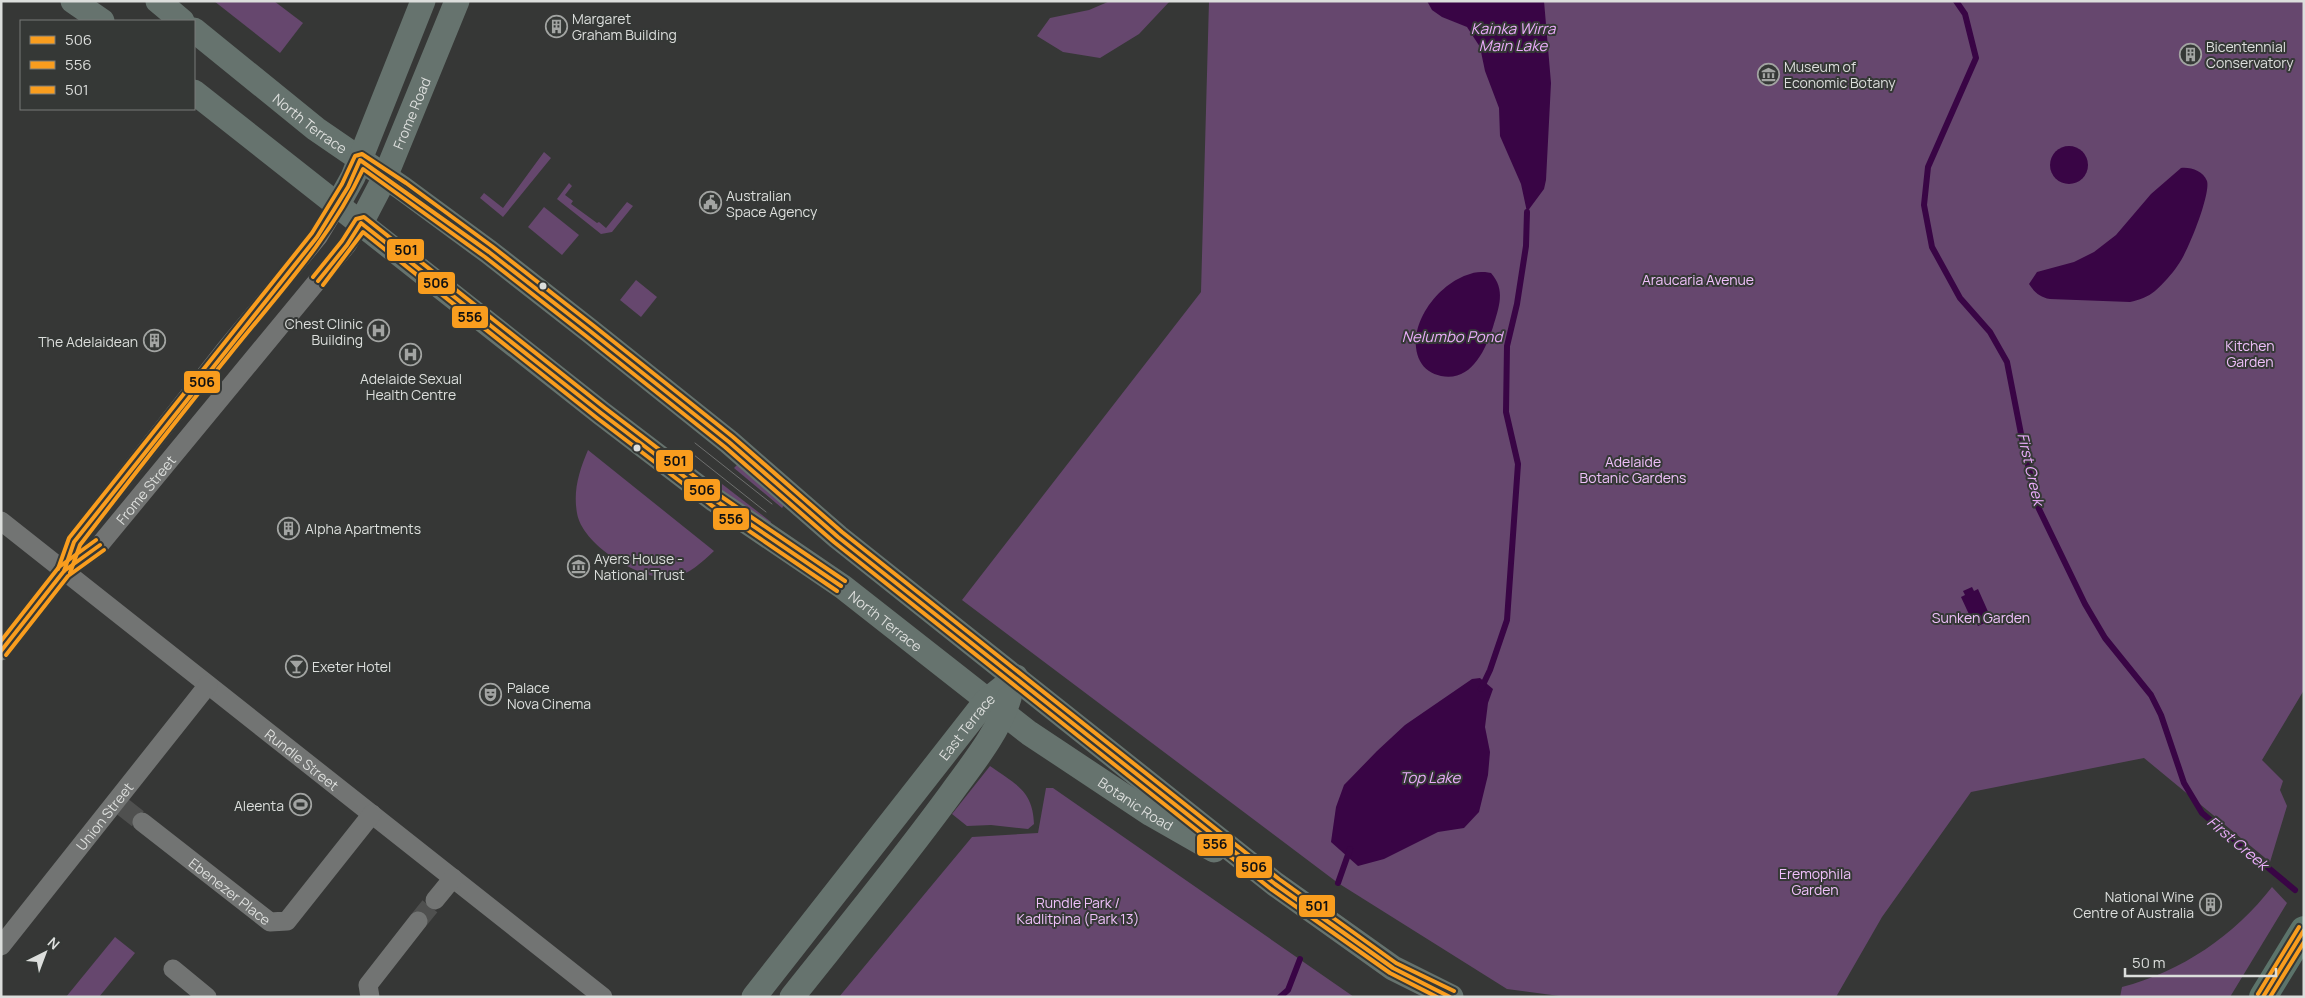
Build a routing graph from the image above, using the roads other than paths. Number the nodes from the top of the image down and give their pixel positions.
1 (73, 1) edge
2 (158, 1) edge
3 (423, 1) edge
4 (457, 1) edge
5 (101, 20) edge
6 (181, 20) edge
7 (195, 31) edge
8 (195, 93) edge
9 (360, 160) junction
10 (386, 177) junction
11 (338, 204) junction
12 (361, 222) junction
13 (198, 385) junction
14 (219, 402) junction
15 (1, 521) edge
16 (64, 571) junction
17 (1, 651) edge
18 (1016, 677) junction
19 (208, 685) junction
20 (995, 708) junction
21 (372, 814) junction
22 (142, 822) tunnel mouth
23 (872, 845) junction
24 (898, 864) junction
25 (453, 878) junction
26 (1275, 884) junction
27 (435, 900) tunnel mouth
28 (418, 921) tunnel mouth
29 (2304, 930) edge
30 (1, 946) edge
31 (173, 969) dead end
32 (207, 997) edge
33 (370, 997) edge
34 (604, 997) edge
35 (754, 997) edge
36 (792, 997) edge
37 (1451, 997) edge
38 (2263, 997) edge

1 - 5 main road
2 - 6 main road
3 - 9 main road
4 - 10 main road, Frome Road
7 - 9 main road, North Terrace
8 - 11 main road, North Terrace
9 - 10 main road, North Terrace
9 - 11 main road
10 - 12 main road, Frome Road
10 - 18 main road, North Terrace
11 - 12 main road, North Terrace
11 - 13 street, Frome Street
12 - 14 street, Frome Street
12 - 20 main road, North Terrace
13 - 14 street
13 - 16 street, Frome Street
14 - 16 street, Frome Street
15 - 16 street, Rundle Street
16 - 17 street, Frome Street
16 - 19 street, Rundle Street
18 - 20 main road, East Terrace
18 - 26 main road, Botanic Road
19 - 21 street, Rundle Street
19 - 30 street, Union Street
20 - 23 main road, East Terrace
20 - 24 main road, East Terrace
20 - 26 main road, Botanic Road
21 - 22 street, Ebenezer Place
21 - 25 street, Rundle Street
23 - 24 main road
23 - 35 main road, East Terrace
24 - 36 main road, East Terrace
25 - 27 street
25 - 34 street, Rundle Street
26 - 37 main road, Botanic Road
28 - 33 street
29 - 38 highway
31 - 32 street

